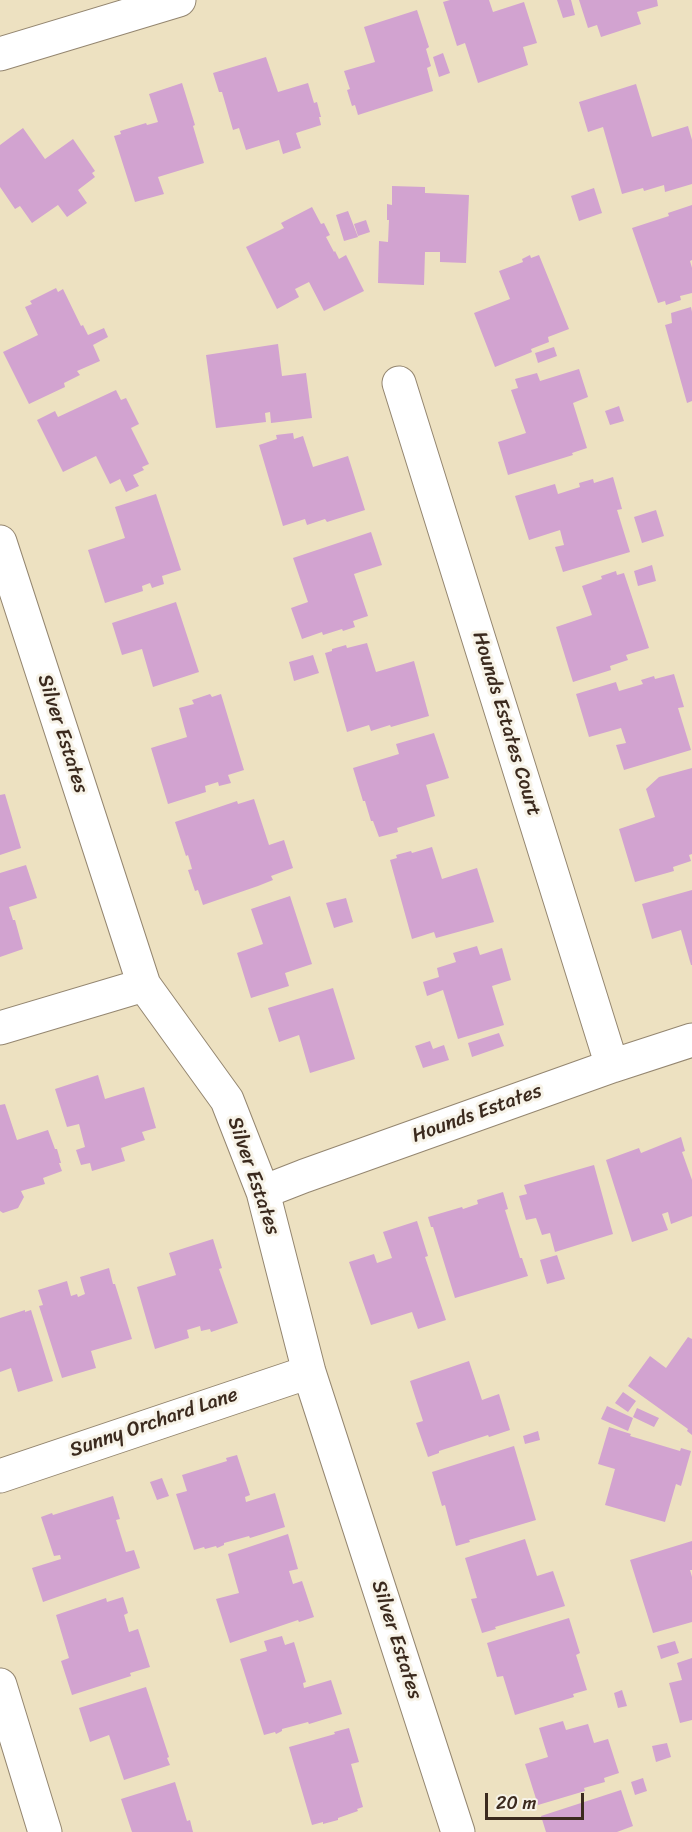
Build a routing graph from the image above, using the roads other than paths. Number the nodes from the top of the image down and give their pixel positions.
1 (179, 0) edge
2 (0, 54) edge
3 (399, 383) dead end
4 (0, 542) edge
5 (144, 986) junction
6 (0, 1028) edge
7 (692, 1040) edge
8 (612, 1066) junction
9 (262, 1192) junction
10 (309, 1372) junction
11 (0, 1476) edge
12 (0, 1685) edge
13 (45, 1832) edge
14 (458, 1832) edge

1 - 2 street
3 - 8 street, Hounds Estates Court
4 - 5 street, Silver Estates
5 - 6 street
5 - 9 street, Silver Estates
7 - 8 street, Hounds Estates
8 - 9 street, Hounds Estates
9 - 10 street, Silver Estates
10 - 11 street, Sunny Orchard Lane
10 - 14 street, Silver Estates
12 - 13 street

